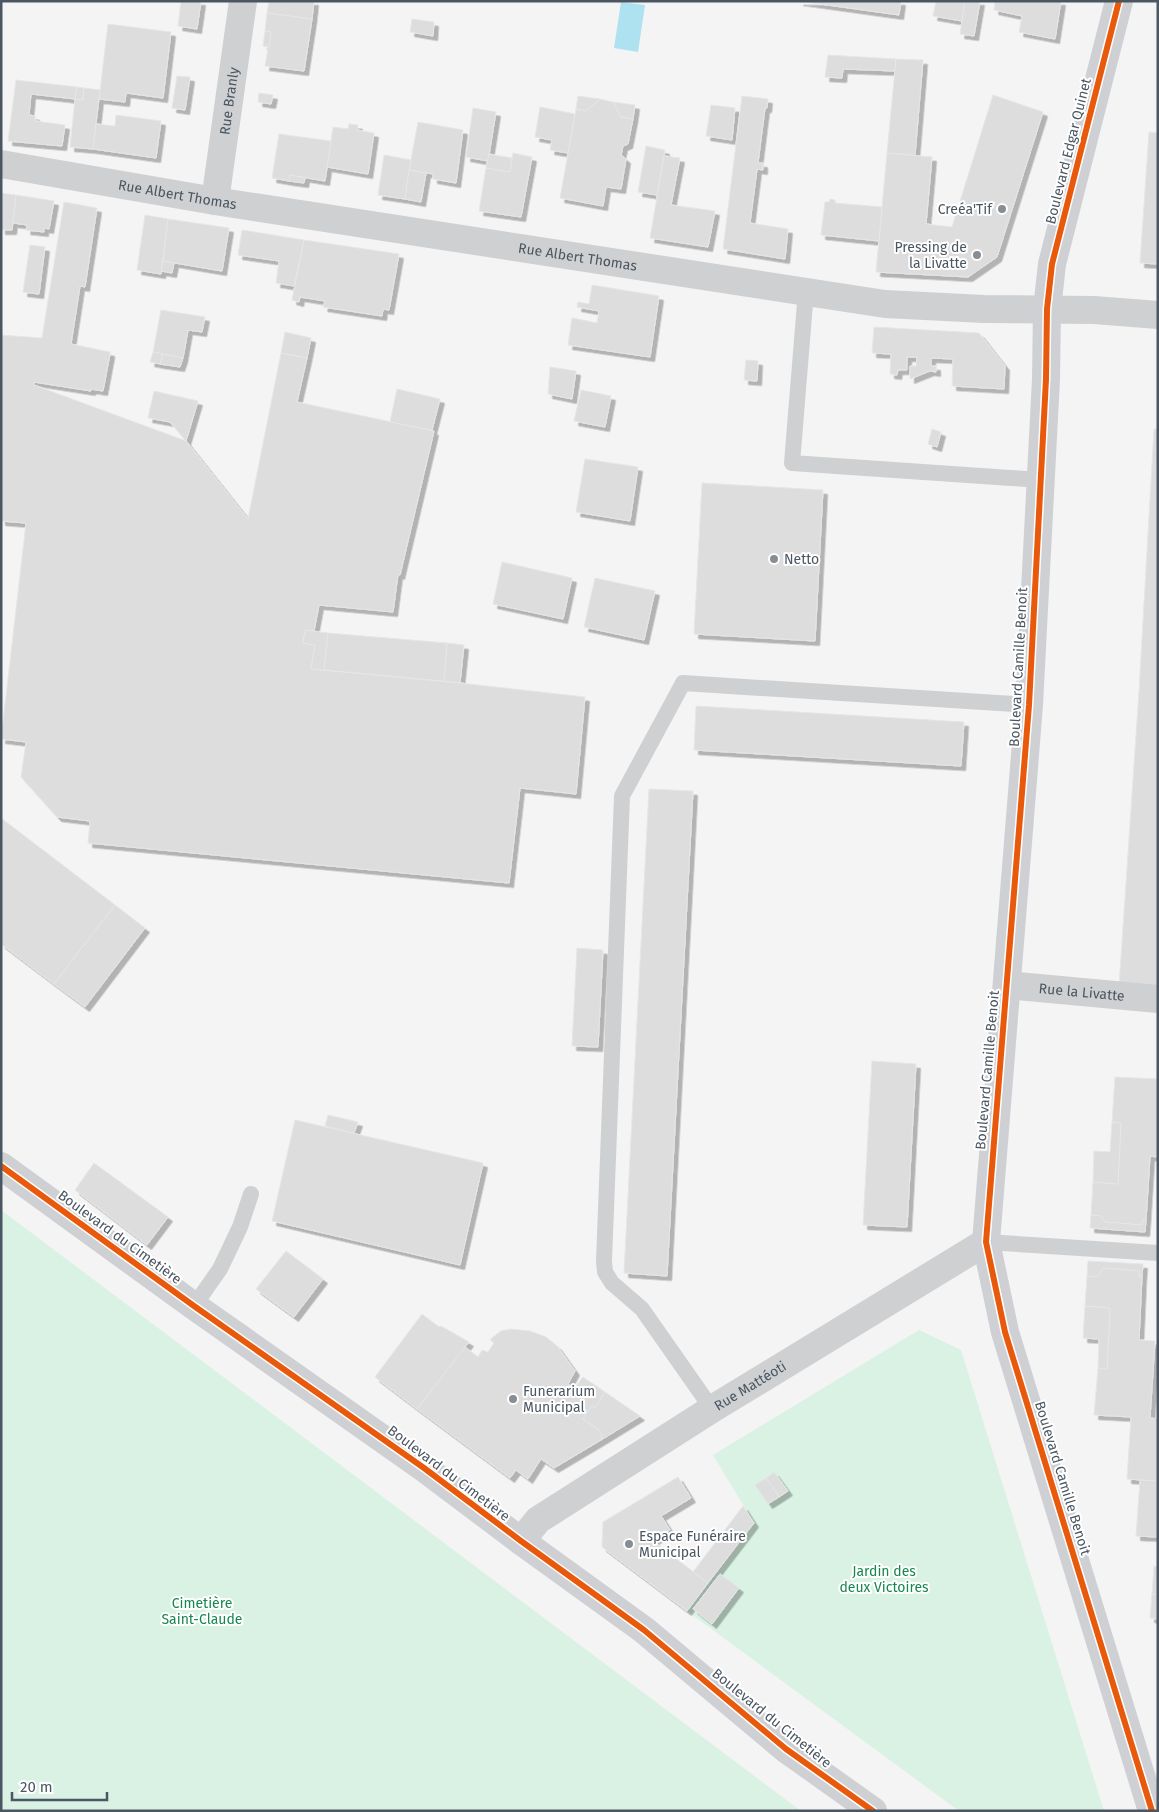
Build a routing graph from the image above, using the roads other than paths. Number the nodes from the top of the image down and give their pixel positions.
1 (243, 1) edge
2 (1119, 1) edge
3 (1, 164) edge
4 (215, 201) junction
5 (806, 291) junction
6 (1047, 309) junction
7 (1158, 316) edge
8 (1040, 480) junction
9 (1029, 705) junction
10 (1007, 985) junction
11 (1158, 999) edge
12 (1, 1166) edge
13 (250, 1194) dead end
14 (986, 1242) junction
15 (1158, 1254) edge
16 (194, 1306) junction
17 (712, 1409) junction
18 (521, 1542) junction
19 (873, 1811) edge
20 (1152, 1811) edge

1 - 4 street, Rue Branly
2 - 6 street, Boulevard Edgar Quinet
3 - 4 street, Rue Albert Thomas
4 - 5 street, Rue Albert Thomas
5 - 6 street, Rue Albert Thomas
5 - 8 lane
6 - 7 street, Rue Albert Thomas
6 - 8 street, Boulevard Camille Benoit
8 - 9 street, Boulevard Camille Benoit
9 - 10 street, Boulevard Camille Benoit
9 - 17 lane
10 - 11 street, Rue la Livatte
10 - 14 street, Boulevard Camille Benoit
12 - 16 street, Boulevard du Cimetière
13 - 16 lane
14 - 15 lane
14 - 17 street, Rue Mattéoti
14 - 20 street, Boulevard Camille Benoit
16 - 18 street, Boulevard du Cimetière
17 - 18 street, Rue Mattéoti
18 - 19 street, Boulevard du Cimetière

